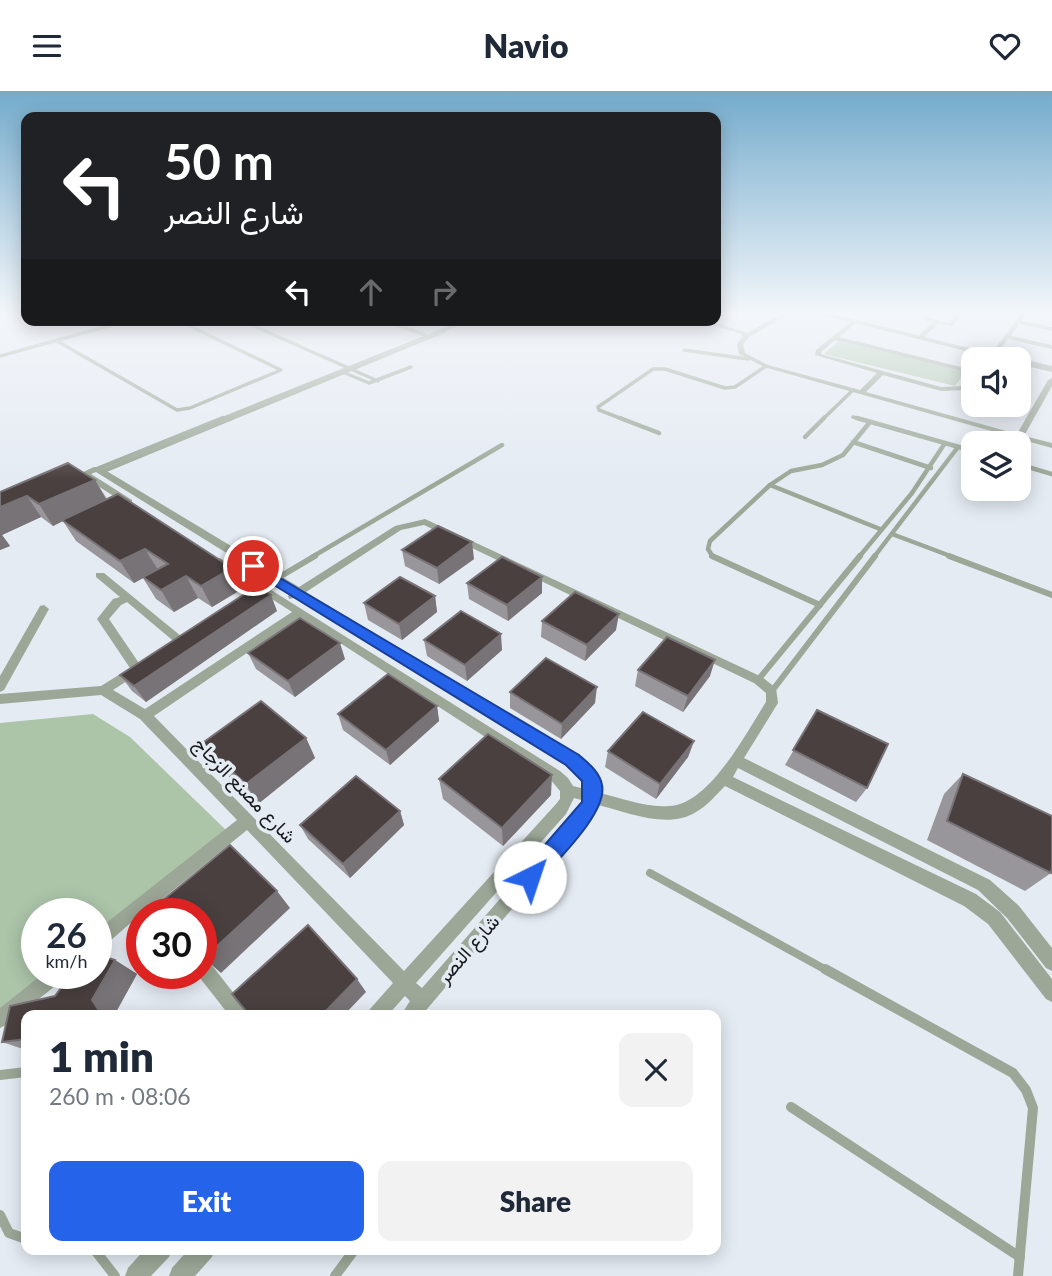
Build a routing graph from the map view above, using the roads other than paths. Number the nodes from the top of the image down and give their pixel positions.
1 (106, 369) edge
2 (281, 369) edge
3 (356, 369) joint
4 (406, 369) edge
5 (653, 369) edge
6 (666, 369) edge
7 (761, 369) edge
8 (778, 369) edge
9 (868, 369) edge
10 (340, 370) joint
11 (346, 373) junction
12 (881, 373) junction
13 (1052, 380) edge
14 (379, 381) junction
15 (961, 389) edge
16 (857, 392) junction
17 (853, 417) dead end
18 (870, 422) junction
19 (997, 431) edge
20 (1022, 431) edge
21 (659, 433) dead end
22 (805, 437) dead end
23 (1031, 440) edge
24 (853, 442) junction
25 (945, 443) junction
26 (502, 445) dead end
27 (1052, 446) edge
28 (958, 447) junction
29 (961, 448) edge
30 (931, 468) junction
31 (1031, 468) edge
32 (93, 473) junction
33 (1052, 474) edge
34 (770, 485) junction
35 (62, 486) edge
36 (880, 529) junction
37 (892, 534) junction
38 (100, 575) dead end
39 (274, 580) junction
40 (296, 594) junction
41 (1052, 595) edge
42 (127, 598) junction
43 (284, 602) junction
44 (820, 605) junction
45 (44, 609) dead end
46 (300, 612) junction
47 (193, 634) edge
48 (181, 641) junction
49 (170, 648) edge
50 (148, 662) edge
51 (137, 669) junction
52 (758, 680) junction
53 (0, 687) edge
54 (103, 690) junction
55 (772, 691) junction
56 (0, 699) edge
57 (145, 715) junction
58 (735, 760) junction
59 (724, 779) junction
60 (569, 791) junction
61 (594, 795) junction
62 (247, 821) junction
63 (650, 873) dead end
64 (151, 898) edge
65 (126, 918) edge
66 (112, 929) edge
67 (1052, 962) edge
68 (406, 983) junction
69 (217, 986) edge
70 (38, 989) edge
71 (1052, 993) edge
72 (422, 1002) junction
73 (236, 1010) edge
74 (381, 1010) edge
75 (415, 1010) edge
76 (0, 1019) edge
77 (21, 1073) edge
78 (0, 1075) edge
79 (791, 1107) dead end
80 (0, 1215) edge
81 (21, 1237) edge
82 (99, 1255) edge
83 (155, 1255) edge
84 (199, 1255) edge
85 (351, 1255) edge
86 (1020, 1257) junction
87 (115, 1276) edge
88 (136, 1276) edge
89 (180, 1276) edge
90 (335, 1276) edge
91 (1018, 1276) edge

1 - 2 lane
3 - 11 lane
3 - 14 lane
4 - 14 lane
5 - 21 lane
6 - 7 lane
8 - 16 street
9 - 12 street
10 - 11 lane
10 - 32 lane
11 - 14 lane
11 - 32 lane
12 - 15 street
12 - 16 street
13 - 20 street
16 - 19 street
16 - 22 lane
17 - 18 lane
18 - 24 lane
18 - 25 lane
23 - 27 street
24 - 30 lane
24 - 34 lane
25 - 28 lane
25 - 30 lane
26 - 39 lane
28 - 29 lane
28 - 37 lane
30 - 36 lane
31 - 33 lane
32 - 35 street
32 - 39 street
32 - 43 street
34 - 36 lane
34 - 44 lane
36 - 44 lane
37 - 41 lane
37 - 55 lane
38 - 42 street
39 - 40 street
40 - 43 street
40 - 52 street
40 - 61 street
42 - 48 street
42 - 51 street
43 - 46 street
44 - 52 lane
45 - 53 street
46 - 57 street
46 - 60 street
47 - 48 street
48 - 49 street
50 - 51 street
51 - 54 street
52 - 55 street
54 - 56 street
54 - 57 street, شارع مصنع الزجاج
55 - 58 street
57 - 62 street, شارع مصنع الزجاج
58 - 59 street
58 - 67 street
59 - 61 street
59 - 71 street
60 - 61 street
60 - 68 street, شارع النصر
61 - 72 street, شارع النصر
62 - 64 street
62 - 68 street, شارع مصنع الزجاج
63 - 86 lane
65 - 66 street
68 - 72 street, شارع مصنع الزجاج
68 - 74 street, شارع النصر
69 - 73 street
70 - 76 street
72 - 75 street, شارع النصر
77 - 78 lane
79 - 86 lane
80 - 81 lane
82 - 87 lane
83 - 88 street
84 - 89 street
85 - 90 lane
86 - 91 lane

